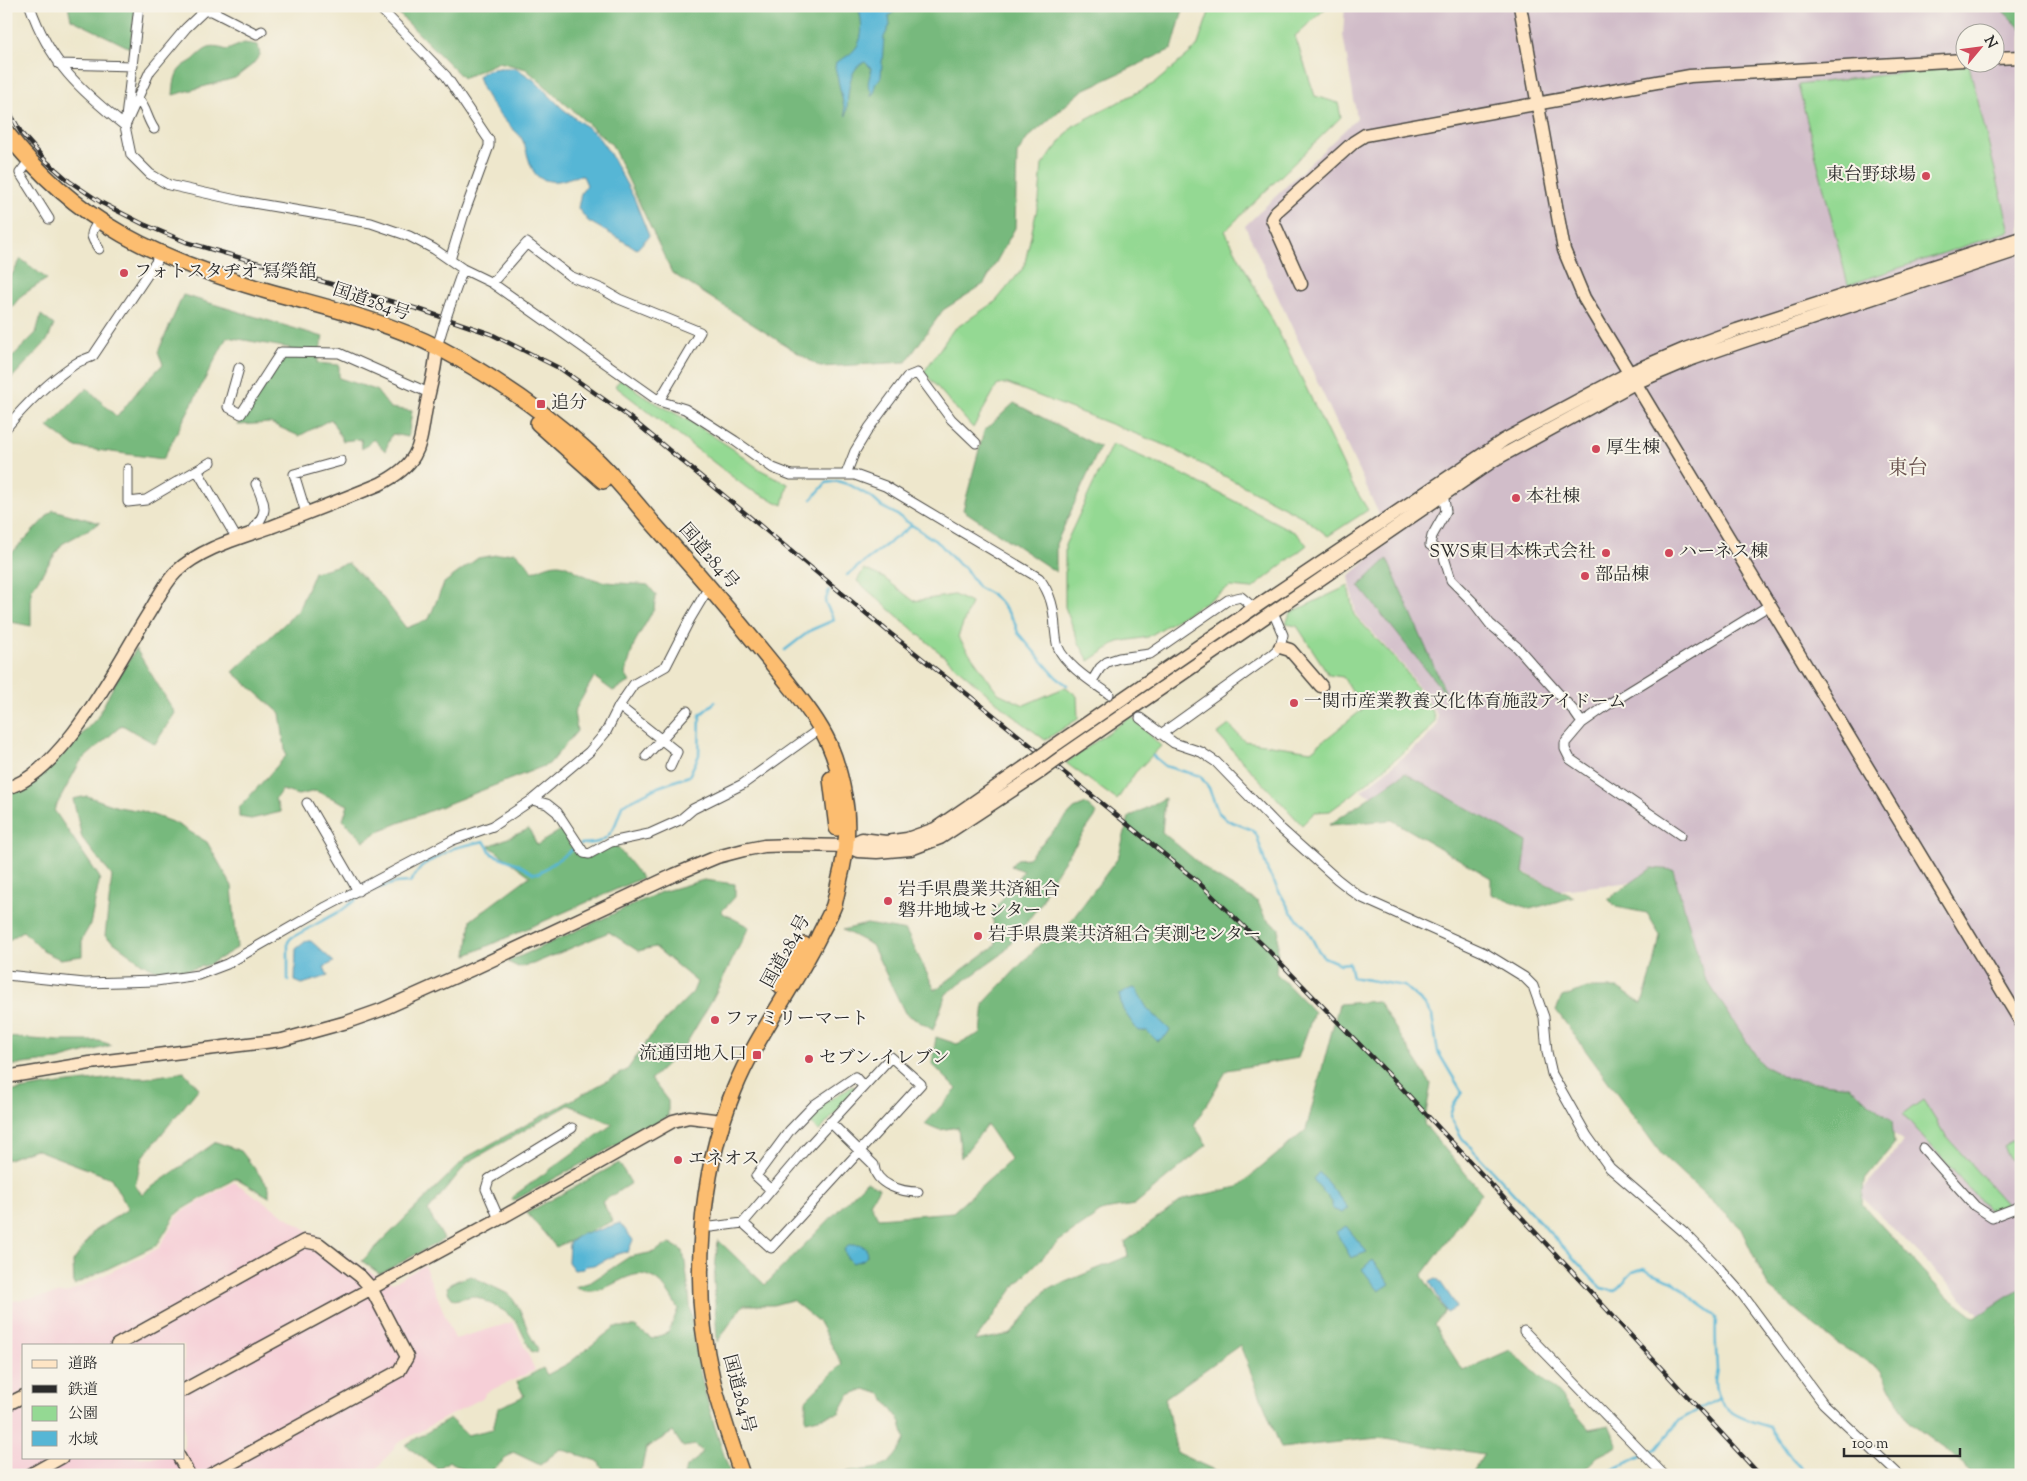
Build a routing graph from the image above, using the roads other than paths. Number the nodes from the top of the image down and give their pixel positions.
1 (30, 6) edge
2 (139, 6) edge
3 (378, 6) edge
4 (1520, 6) edge
5 (262, 31) dead end
6 (2021, 57) edge
7 (2004, 58) edge
8 (1954, 61) edge
9 (59, 64) junction
10 (133, 66) junction
11 (138, 99) junction
12 (1537, 103) junction
13 (125, 126) junction
14 (154, 129) dead end
15 (6, 132) edge
16 (6, 148) edge
17 (27, 165) junction
18 (48, 219) dead end
19 (96, 224) junction
20 (2021, 238) edge
21 (2021, 249) edge
22 (99, 250) dead end
23 (157, 258) junction
24 (450, 260) junction
25 (463, 269) junction
26 (492, 283) junction
27 (1301, 284) dead end
28 (437, 352) junction
29 (239, 368) dead end
30 (1632, 378) junction
31 (429, 393) junction
32 (659, 401) junction
33 (6, 428) edge
34 (976, 443) dead end
35 (341, 461) dead end
36 (211, 462) dead end
37 (128, 469) dead end
38 (197, 470) junction
39 (846, 474) junction
40 (256, 484) dead end
41 (1443, 494) junction
42 (306, 513) junction
43 (250, 534) junction
44 (237, 539) junction
45 (707, 592) junction
46 (1770, 605) junction
47 (1254, 608) junction
48 (1273, 612) junction
49 (1280, 647) junction
50 (1092, 681) junction
51 (1320, 686) dead end
52 (1109, 694) dead end
53 (619, 706) junction
54 (687, 711) dead end
55 (1140, 718) dead end
56 (1582, 723) junction
57 (814, 733) junction
58 (1161, 734) junction
59 (661, 739) junction
60 (1056, 753) junction
61 (646, 756) dead end
62 (670, 767) dead end
63 (6, 788) edge
64 (532, 800) junction
65 (307, 803) dead end
66 (1680, 835) dead end
67 (842, 846) junction
68 (358, 890) junction
69 (6, 975) edge
70 (2021, 1022) edge
71 (6, 1077) edge
72 (863, 1086) junction
73 (717, 1120) junction
74 (830, 1122) junction
75 (572, 1128) dead end
76 (1923, 1148) dead end
77 (860, 1150) junction
78 (771, 1190) junction
79 (918, 1192) dead end
80 (2021, 1206) edge
81 (499, 1219) junction
82 (703, 1224) junction
83 (743, 1224) junction
84 (371, 1288) junction
85 (704, 1323) junction
86 (1524, 1331) dead end
87 (119, 1344) edge
88 (185, 1389) edge
89 (22, 1397) edge
90 (6, 1406) edge
91 (60, 1458) edge
92 (180, 1458) edge
93 (30, 1475) edge
94 (189, 1475) edge
95 (210, 1475) edge
96 (742, 1475) edge
97 (1664, 1475) edge
98 (1899, 1475) edge

1 - 9 street
2 - 10 street
3 - 24 street
4 - 12 street
5 - 11 street
6 - 7 street
8 - 12 street
9 - 10 street
9 - 13 street
10 - 13 street
11 - 13 street
11 - 14 street
12 - 27 street
12 - 30 street
13 - 24 street
15 - 17 highway, 国道284号
16 - 17 highway, 国道284号
17 - 18 street
17 - 19 highway, 国道284号
19 - 22 street
19 - 23 highway, 国道284号
20 - 30 street
21 - 30 street
23 - 28 highway, 国道284号
23 - 33 street
24 - 25 street
25 - 26 street
25 - 28 street, bridge
26 - 32 street
26 - 32 street
28 - 31 street
28 - 45 highway, 国道284号
29 - 31 street
30 - 41 street
30 - 46 street
30 - 47 street
31 - 42 street
32 - 39 street
34 - 39 street
35 - 42 street
36 - 38 street
37 - 38 street
38 - 44 street
39 - 50 street
40 - 43 street
41 - 48 street
41 - 56 street
42 - 43 street
43 - 44 street
44 - 63 street
45 - 53 street
45 - 57 highway, 国道284号
45 - 67 highway, 国道284号
46 - 56 street
46 - 70 street
47 - 50 street
47 - 60 street
48 - 49 street
48 - 60 street
49 - 51 street
49 - 58 street
50 - 52 street
53 - 59 street
53 - 64 street
54 - 59 street
55 - 58 street
56 - 66 street
57 - 64 street
57 - 67 highway, 国道284号
58 - 98 street
59 - 61 street
59 - 62 street
60 - 67 street, bridge
60 - 67 street, bridge
64 - 68 street
65 - 68 street
67 - 71 street
67 - 73 highway, 国道284号
68 - 69 street
72 - 74 street
72 - 77 street
72 - 78 street
73 - 81 street
73 - 82 highway, 国道284号
73 - 85 highway, 国道284号
74 - 77 street
74 - 78 street
75 - 81 street
76 - 80 street
77 - 79 street
77 - 83 street
78 - 83 street
81 - 84 street
82 - 83 street
82 - 85 highway, 国道284号
84 - 87 street
84 - 88 street
84 - 95 street
85 - 96 highway, 国道284号
86 - 97 street
89 - 90 street
91 - 93 street
92 - 94 street

